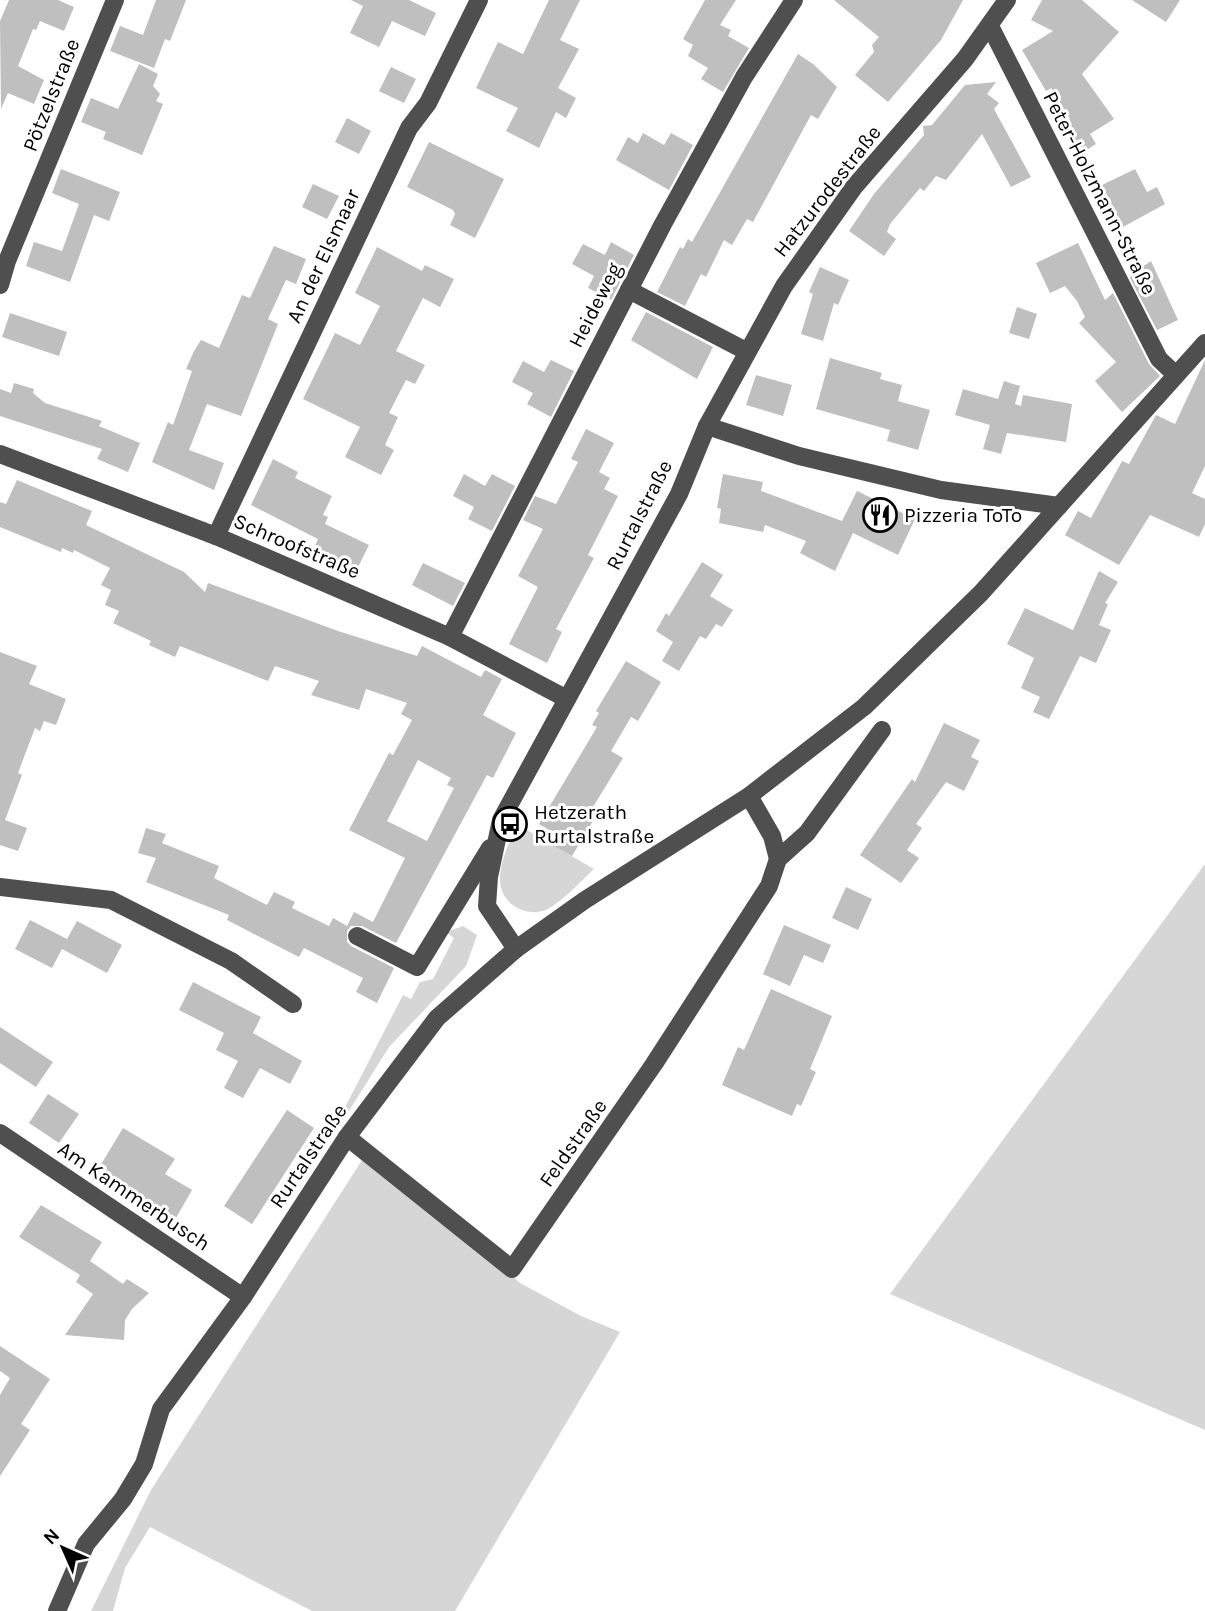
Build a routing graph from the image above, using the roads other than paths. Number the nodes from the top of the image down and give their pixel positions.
1 (115, 0) edge
2 (479, 0) edge
3 (793, 0) edge
4 (1007, 0) edge
5 (990, 26) junction
6 (0, 285) edge
7 (628, 290) junction
8 (1205, 343) edge
9 (746, 351) junction
10 (1176, 374) junction
11 (707, 426) junction
12 (0, 454) edge
13 (1059, 506) junction
14 (216, 536) junction
15 (450, 637) junction
16 (567, 699) junction
17 (882, 730) dead end
18 (749, 796) junction
19 (495, 839) junction
20 (778, 859) junction
21 (0, 887) edge
22 (356, 936) dead end
23 (516, 949) junction
24 (293, 1004) dead end
25 (0, 1133) edge
26 (347, 1137) junction
27 (243, 1297) junction
28 (57, 1611) edge

1 - 6 street, Pötzelstraße
2 - 14 street, An der Elsmaar
3 - 7 street, Heideweg
4 - 5 street, Hatzurodestraße
5 - 9 street, Hatzurodestraße
5 - 10 street, Peter-Holzmann-Straße
7 - 9 street
7 - 15 street, Heideweg
8 - 10 street, Rurtalstraße
9 - 11 street, Hatzurodestraße
10 - 13 street, Rurtalstraße
11 - 13 street
11 - 16 street, Rurtalstraße
12 - 14 street, Schroofstraße
13 - 18 street, Rurtalstraße
14 - 15 street, Schroofstraße
15 - 16 street, Schroofstraße
16 - 19 street, Rurtalstraße
17 - 20 street, Feldstraße
18 - 20 street
18 - 23 street, Rurtalstraße
19 - 22 street
19 - 23 street, Rurtalstraße
20 - 26 street, Feldstraße
21 - 24 street
23 - 26 street, Rurtalstraße
25 - 27 street, Am Kammerbusch
26 - 27 street, Rurtalstraße
27 - 28 street, Rurtalstraße

